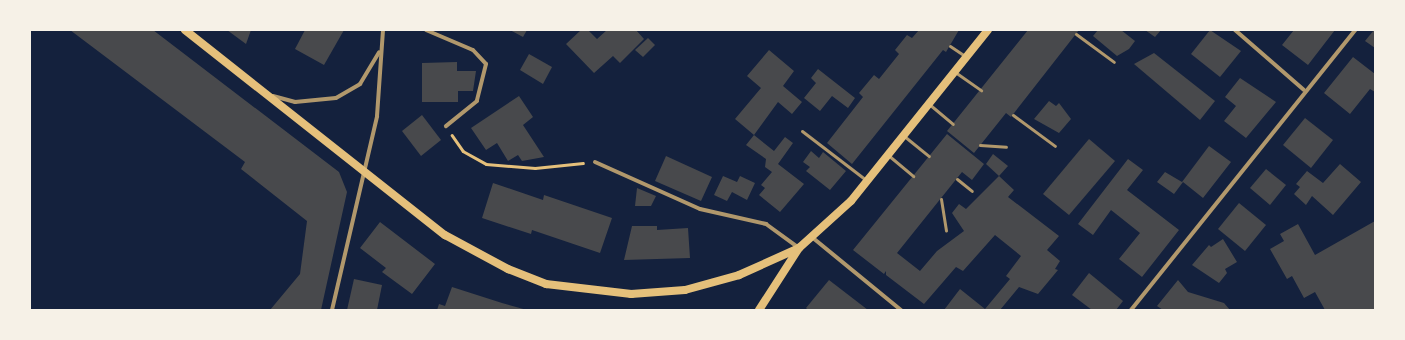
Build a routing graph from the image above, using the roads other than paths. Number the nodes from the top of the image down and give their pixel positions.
1 (185, 30) edge
2 (383, 30) edge
3 (426, 30) edge
4 (988, 30) edge
5 (1235, 30) edge
6 (1355, 30) edge
7 (1076, 34) dead end
8 (950, 46) dead end
9 (380, 52) junction
10 (966, 57) junction
11 (1114, 62) dead end
12 (955, 72) junction
13 (981, 90) dead end
14 (1304, 90) junction
15 (270, 96) junction
16 (929, 104) junction
17 (1013, 115) dead end
18 (953, 124) dead end
19 (446, 126) road end
20 (802, 131) dead end
21 (904, 136) junction
22 (980, 146) dead end
23 (1055, 146) dead end
24 (1006, 147) dead end
25 (888, 155) junction
26 (929, 156) dead end
27 (595, 162) road end
28 (365, 169) junction
29 (913, 176) dead end
30 (957, 179) dead end
31 (868, 181) junction
32 (972, 191) dead end
33 (941, 199) dead end
34 (946, 231) dead end
35 (812, 238) junction
36 (799, 248) junction
37 (332, 310) edge
38 (759, 310) edge
39 (901, 310) edge
40 (1131, 310) edge

1 - 15 main road
2 - 9 street
3 - 19 street
4 - 10 main road
5 - 14 street
6 - 14 street
7 - 11 lane
8 - 10 lane
9 - 15 street
9 - 28 street
10 - 12 main road
12 - 13 lane
12 - 16 main road
14 - 40 street
15 - 28 main road
16 - 18 lane
16 - 21 main road
17 - 23 lane
20 - 31 lane
21 - 25 main road
21 - 26 lane
22 - 24 lane
25 - 29 lane
25 - 31 main road
27 - 36 street
28 - 36 main road
28 - 37 street
30 - 32 lane
31 - 35 main road
33 - 34 lane
35 - 36 main road
35 - 39 street
36 - 38 main road

